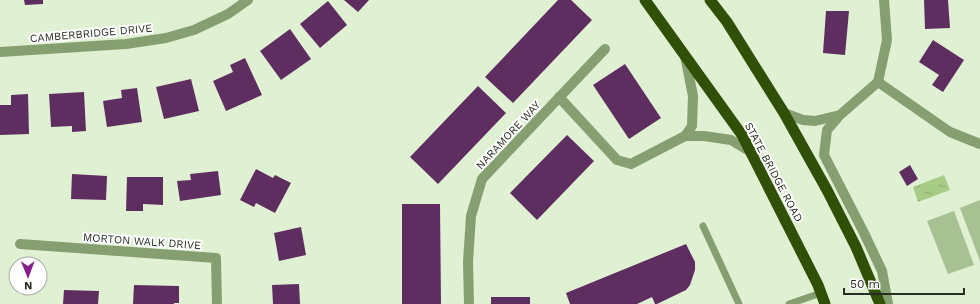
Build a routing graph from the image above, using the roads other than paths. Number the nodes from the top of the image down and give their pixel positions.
1 (248, 0) edge
2 (645, 0) edge
3 (710, 0) edge
4 (884, 0) edge
5 (605, 50) dead end
6 (0, 52) edge
7 (685, 54) junction
8 (878, 82) junction
9 (560, 97) junction
10 (784, 113) junction
11 (840, 115) junction
12 (685, 136) junction
13 (980, 144) edge
14 (751, 152) junction
15 (704, 226) dead end
16 (20, 244) dead end
17 (823, 299) edge
18 (217, 304) edge
19 (469, 304) edge
20 (739, 304) edge
21 (789, 304) edge
22 (880, 304) edge
23 (888, 304) edge

1 - 6 street, CAMBERBRIDGE DRIVE
2 - 7 highway, STATE BRIDGE ROAD
3 - 10 highway
4 - 8 street
5 - 9 street, NARAMORE WAY
7 - 12 street
7 - 14 highway, STATE BRIDGE ROAD
8 - 11 street
8 - 13 street
9 - 12 street
9 - 19 street, NARAMORE WAY
10 - 11 street
10 - 22 highway
11 - 23 street
12 - 14 street
14 - 17 highway, STATE BRIDGE ROAD
15 - 20 lane
16 - 18 street, MORTON WALK DRIVE
17 - 21 lane

